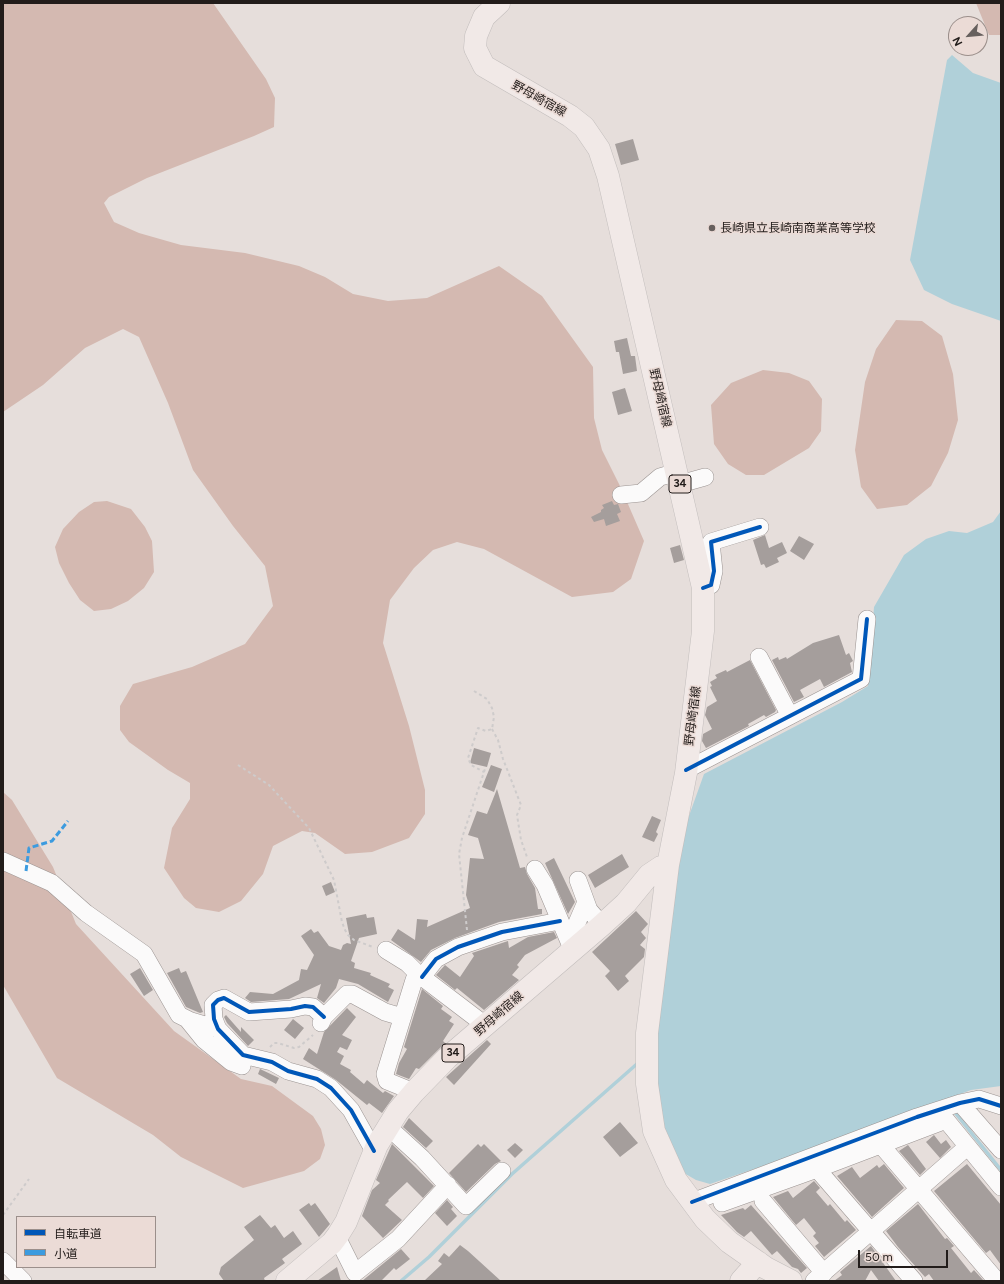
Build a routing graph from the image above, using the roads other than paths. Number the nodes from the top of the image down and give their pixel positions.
1 (499, 3) edge
2 (705, 477) dead end
3 (679, 478) junction
4 (621, 495) dead end
5 (760, 527) dead end
6 (703, 588) junction
7 (867, 619) dead end
8 (759, 656) dead end
9 (790, 716) junction
10 (686, 770) junction
11 (3, 861) edge
12 (668, 865) junction
13 (535, 869) road end
14 (578, 880) dead end
15 (586, 902) junction
16 (560, 921) junction
17 (602, 925) junction
18 (576, 947) junction
19 (386, 950) road end
20 (420, 976) junction
21 (402, 1017) junction
22 (187, 1019) junction
23 (485, 1025) junction
24 (218, 1029) junction
25 (242, 1066) dead end
26 (414, 1092) junction
27 (960, 1103) junction
28 (1001, 1106) edge
29 (388, 1126) junction
30 (881, 1145) junction
31 (968, 1148) junction
32 (1001, 1150) edge
33 (374, 1151) junction
34 (817, 1169) junction
35 (502, 1171) dead end
36 (448, 1185) junction
37 (1001, 1187) edge
38 (918, 1190) junction
39 (763, 1201) dead end
40 (692, 1202) junction
41 (722, 1203) dead end
42 (871, 1230) junction
43 (337, 1237) junction
44 (3, 1261) edge
45 (764, 1270) edge
46 (819, 1277) edge
47 (23, 1281) edge
48 (287, 1281) edge
49 (741, 1281) edge
50 (791, 1281) edge
51 (914, 1281) edge
52 (997, 1281) edge

1 - 3 main road, 野母崎宿線 / 34
2 - 3 street
3 - 4 street
3 - 6 main road, 野母崎宿線 / 34
5 - 6 street
6 - 10 main road, 野母崎宿線 / 34
7 - 9 street
8 - 9 street
9 - 10 street
10 - 12 main road, 野母崎宿線 / 34
11 - 22 street
12 - 17 main road, 野母崎宿線 / 34
12 - 40 main road, 野母崎宿線 / 34
13 - 16 street
14 - 15 street
15 - 17 street
15 - 18 street
16 - 18 street
16 - 20 street
17 - 18 main road, 野母崎宿線 / 34
18 - 23 main road, 野母崎宿線 / 34
19 - 20 street
20 - 21 street
20 - 23 street
21 - 24 street
21 - 26 street
22 - 24 street
22 - 25 street
23 - 26 main road, 野母崎宿線 / 34
24 - 33 street
26 - 29 main road, 野母崎宿線 / 34
27 - 28 street
27 - 32 street
27 - 40 street
29 - 33 main road, 野母崎宿線 / 34
29 - 36 street
30 - 31 street
30 - 34 street
30 - 38 street
31 - 37 street
31 - 38 street
33 - 43 main road, 野母崎宿線 / 34
34 - 41 street
34 - 42 street
35 - 36 street
36 - 43 street
38 - 42 street
38 - 52 street
39 - 46 street
40 - 45 main road, 野母崎宿線 / 34
42 - 46 street
42 - 51 street
43 - 48 main road, 野母崎宿線 / 34
44 - 47 street
45 - 49 main road
45 - 50 main road, 野母崎宿線 / 34

